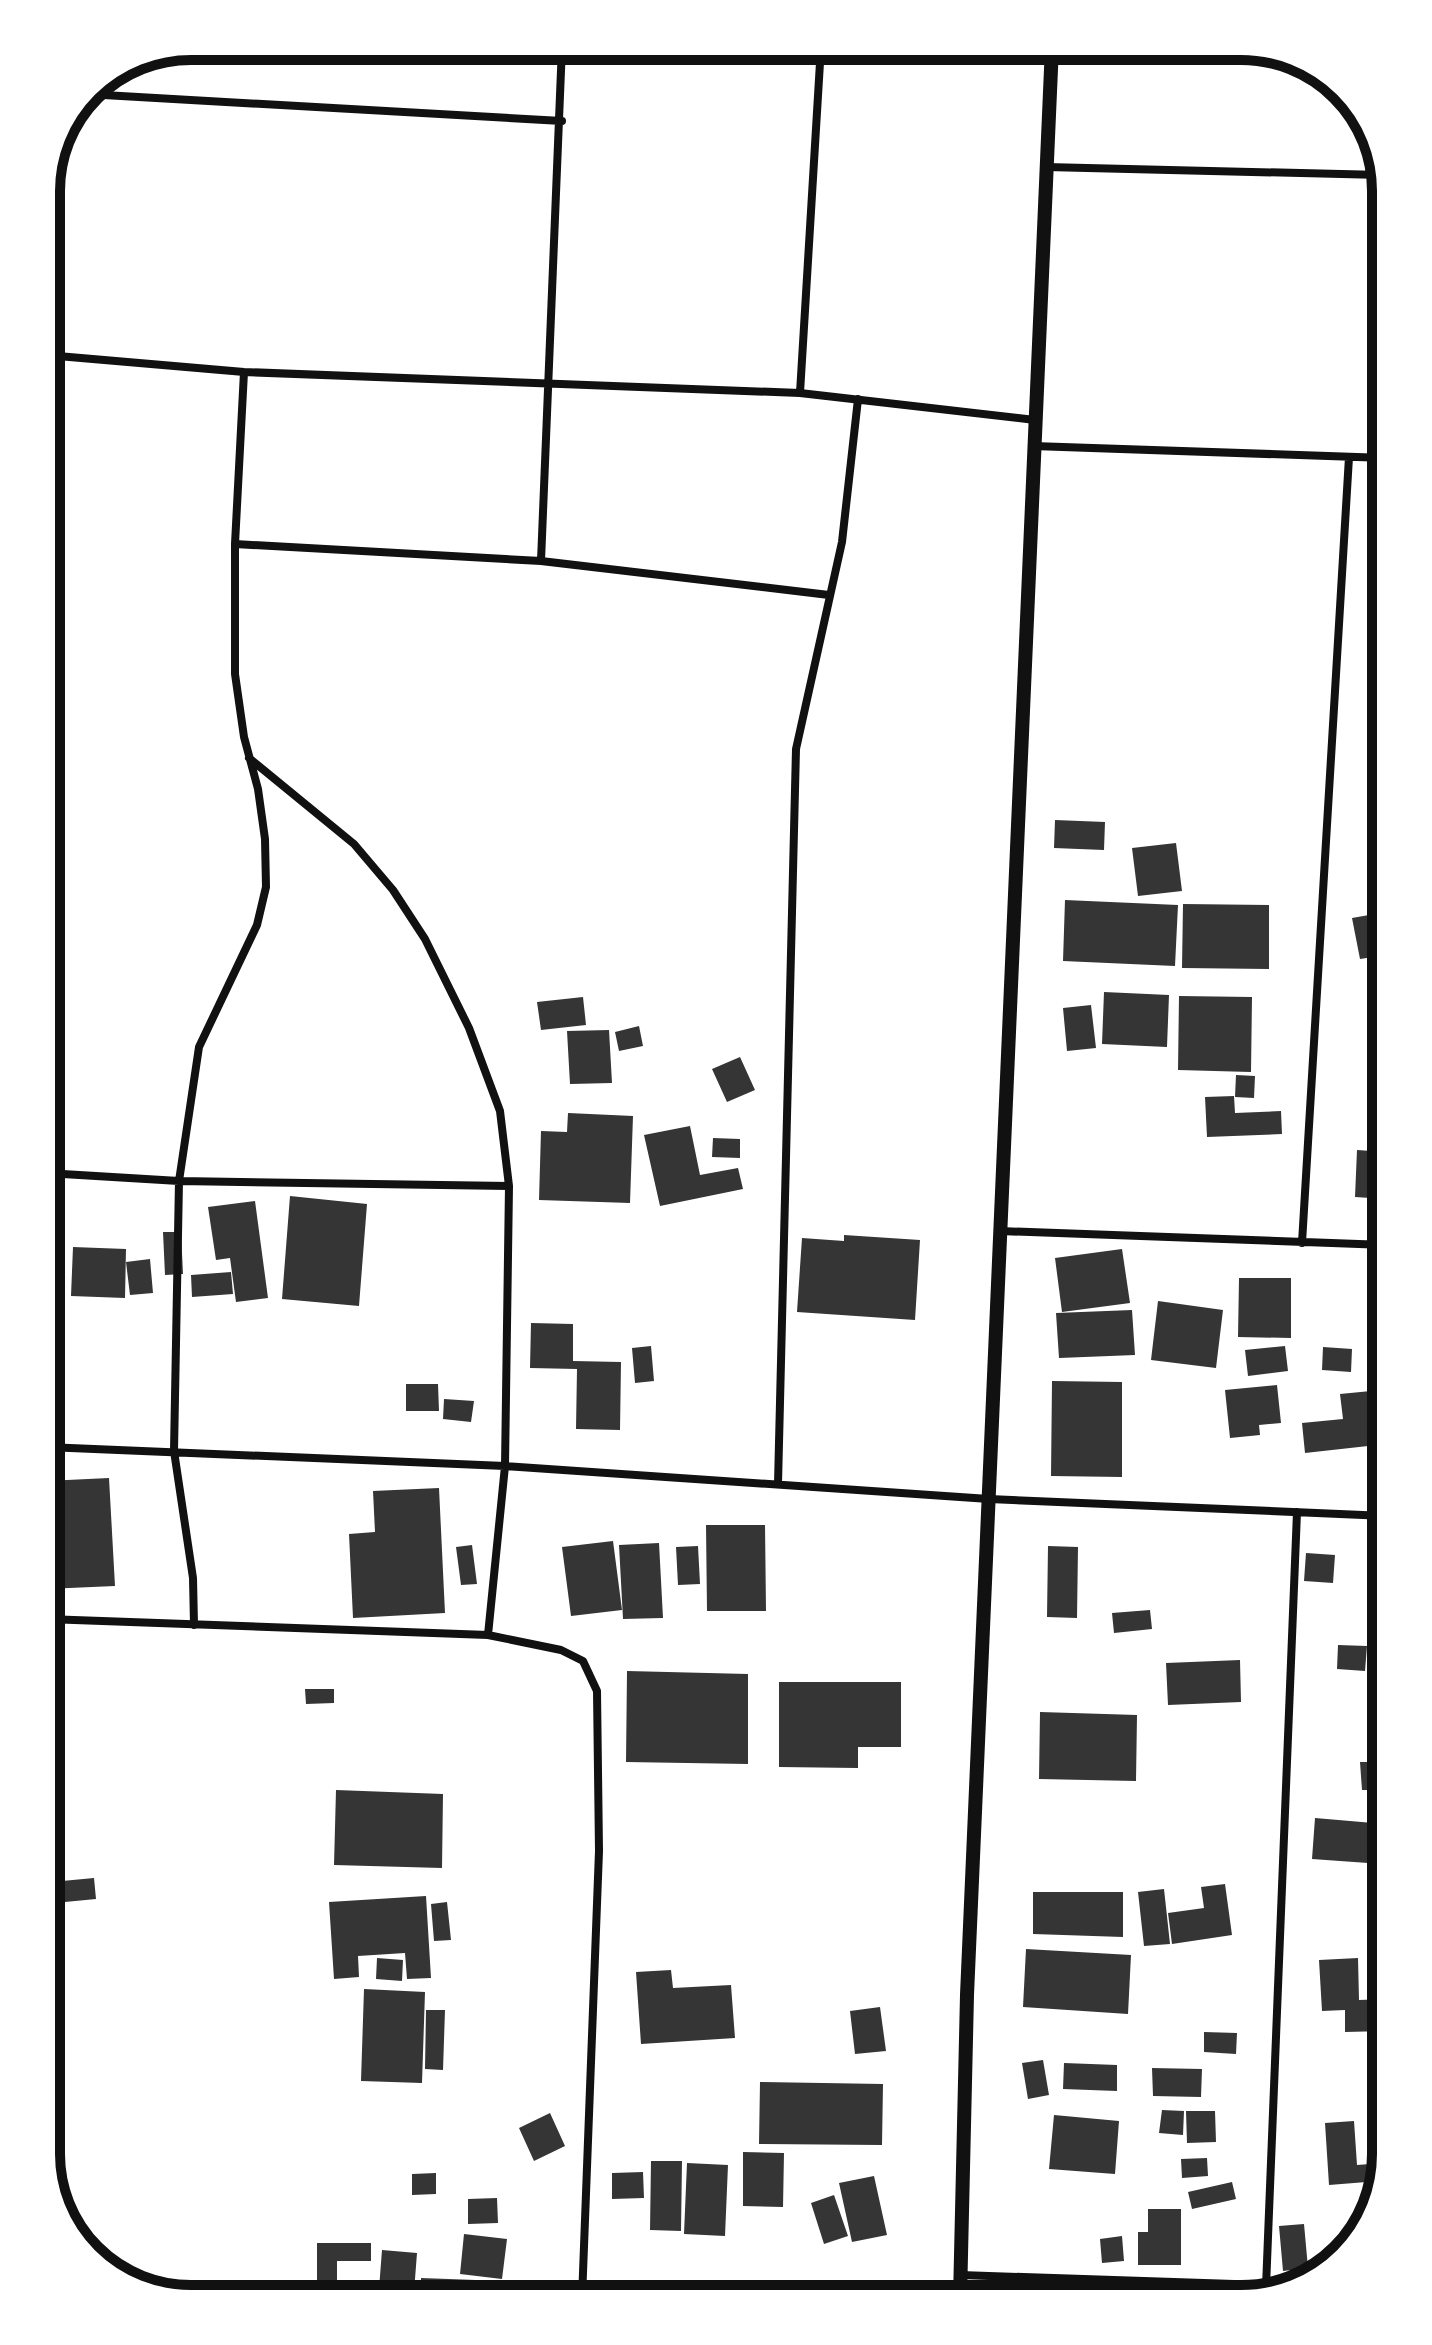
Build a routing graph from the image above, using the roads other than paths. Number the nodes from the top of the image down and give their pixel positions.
1 (562, 60) edge
2 (820, 60) edge
3 (1051, 60) edge
4 (103, 95) edge
5 (562, 121) junction
6 (1046, 167) junction
7 (1371, 175) edge
8 (60, 356) edge
9 (244, 372) junction
10 (547, 382) junction
11 (800, 393) junction
12 (858, 399) junction
13 (1035, 420) junction
14 (1033, 446) junction
15 (1349, 457) junction
16 (1372, 458) edge
17 (235, 544) junction
18 (541, 561) junction
19 (829, 595) junction
20 (249, 758) junction
21 (60, 1174) edge
22 (179, 1181) junction
23 (509, 1186) junction
24 (999, 1231) junction
25 (1302, 1243) junction
26 (1372, 1245) edge
27 (60, 1447) edge
28 (174, 1451) junction
29 (505, 1466) junction
30 (778, 1484) junction
31 (989, 1499) junction
32 (1297, 1512) junction
33 (1372, 1515) edge
34 (60, 1620) edge
35 (194, 1625) junction
36 (488, 1635) junction
37 (960, 2275) junction
38 (1266, 2282) edge
39 (583, 2285) edge
40 (960, 2285) edge
41 (1215, 2285) edge

1 - 5 street
2 - 11 street
3 - 6 street
4 - 5 street
5 - 10 street
6 - 7 street
6 - 13 street
8 - 9 street
9 - 10 street
9 - 17 street
10 - 11 street
10 - 18 street
11 - 12 street
12 - 13 street
12 - 19 street
13 - 14 street
14 - 15 street
14 - 24 street
15 - 16 street
15 - 25 street
17 - 18 street
17 - 20 street
18 - 19 street
19 - 30 street
20 - 22 street
20 - 23 street
21 - 22 street
22 - 23 street
22 - 28 street
23 - 29 street
24 - 25 street
24 - 31 street
25 - 26 street
27 - 28 street
28 - 29 street
28 - 35 street
29 - 30 street
29 - 36 street
30 - 31 street
31 - 32 street
31 - 37 street
32 - 33 street
32 - 38 street
34 - 35 street
35 - 36 street
36 - 39 street
37 - 40 street
37 - 41 street

